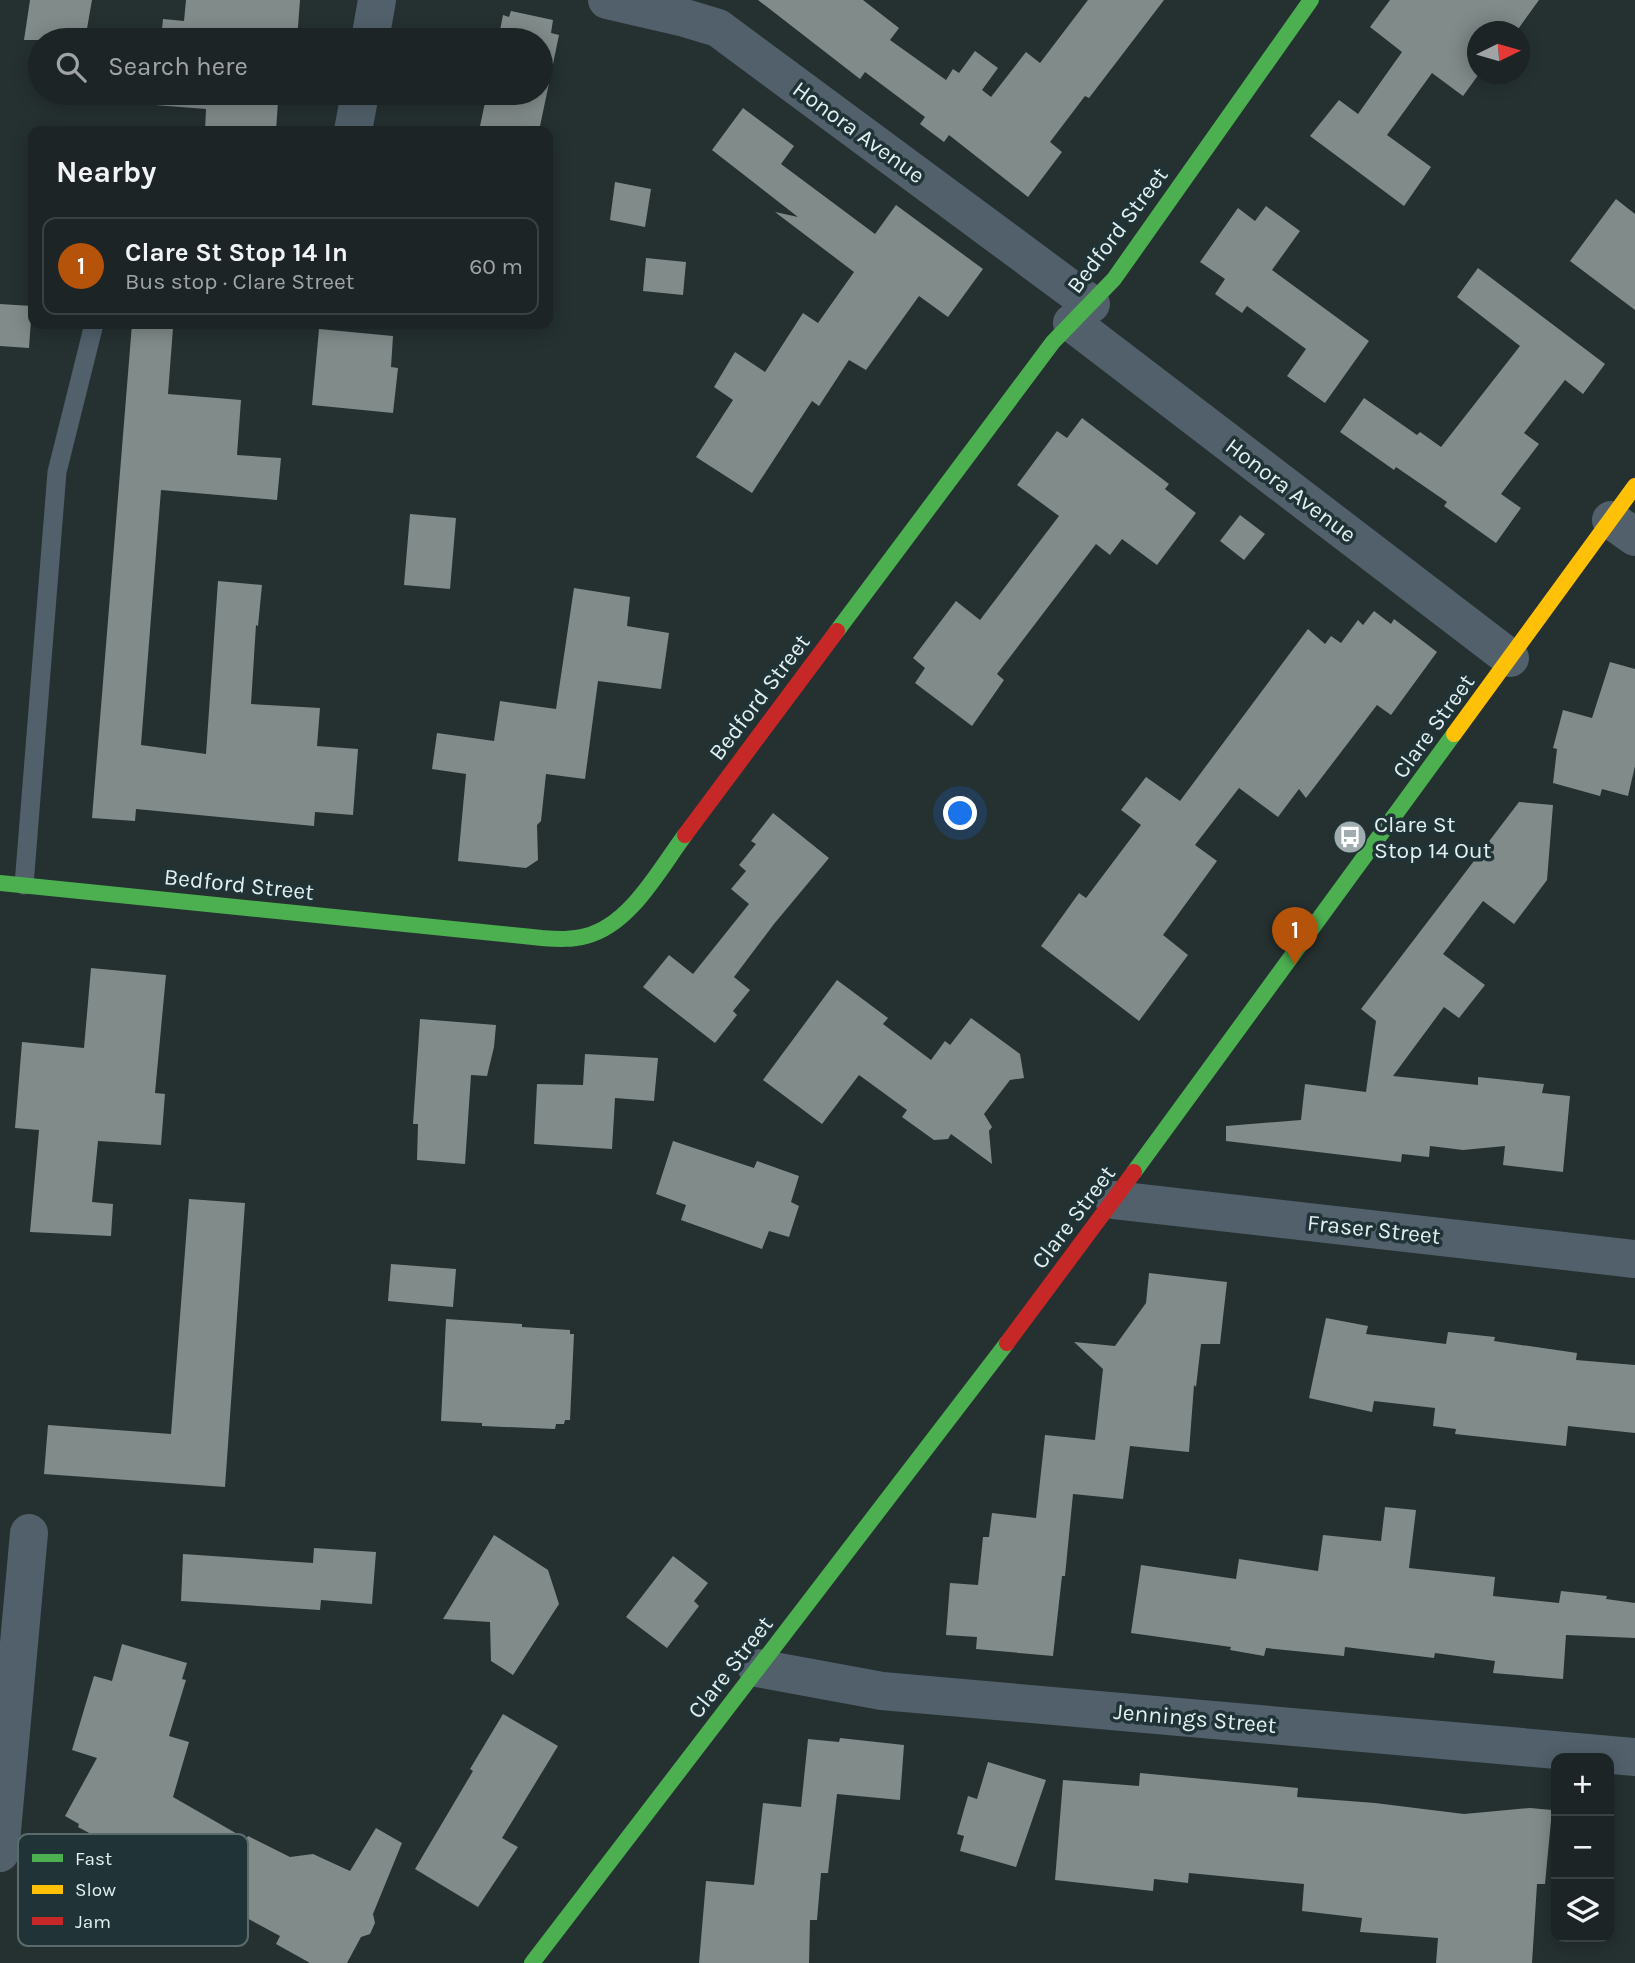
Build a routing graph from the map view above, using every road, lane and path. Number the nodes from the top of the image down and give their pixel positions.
1 (377, 0) edge
2 (607, 0) edge
3 (1311, 0) edge
4 (372, 28) edge
5 (358, 105) edge
6 (354, 126) edge
7 (1082, 313) junction
8 (93, 329) edge
9 (1635, 486) edge
10 (1623, 529) edge
11 (1510, 658) junction
12 (0, 883) edge
13 (24, 885) junction
14 (1114, 1200) junction
15 (1635, 1259) edge
16 (29, 1534) dead end
17 (757, 1668) junction
18 (1635, 1757) edge
19 (0, 1853) edge
20 (532, 1963) edge

1 - 4 street
2 - 7 street, Honora Avenue
3 - 7 street, Bedford Street
5 - 6 street
7 - 11 street, Honora Avenue
7 - 13 street, Bedford Street
8 - 13 lane
9 - 10 street, Clare Street
10 - 11 street, Clare Street
11 - 14 street, Clare Street
12 - 13 street, Bedford Street
14 - 15 street, Fraser Street
14 - 17 street, Clare Street
16 - 19 street
17 - 18 street, Jennings Street
17 - 20 street, Clare Street

